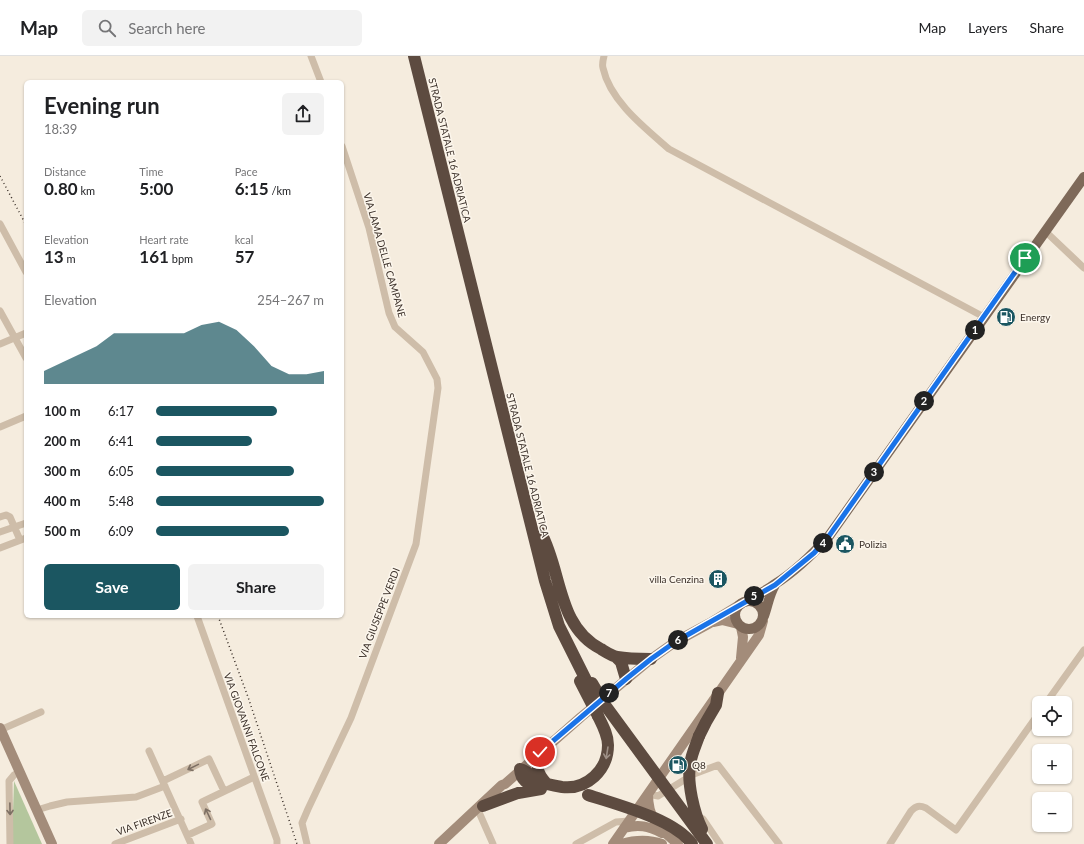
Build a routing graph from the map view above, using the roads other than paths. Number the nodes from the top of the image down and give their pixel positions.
1 (311, 56) edge
2 (414, 56) edge
3 (422, 56) edge
4 (604, 56) edge
5 (320, 80) edge
6 (344, 152) edge
7 (1084, 177) edge
8 (0, 224) edge
9 (1045, 231) junction
10 (24, 268) edge
11 (1084, 268) edge
12 (0, 311) edge
13 (984, 317) junction
14 (24, 334) edge
15 (15, 338) junction
16 (0, 344) edge
17 (24, 354) edge
18 (437, 379) joint
19 (24, 417) edge
20 (0, 427) edge
21 (0, 517) edge
22 (24, 524) edge
23 (14, 527) junction
24 (0, 532) edge
25 (541, 533) junction
26 (23, 539) edge
27 (0, 548) edge
28 (775, 585) junction
29 (743, 603) junction
30 (198, 618) edge
31 (763, 619) junction
32 (710, 623) junction
33 (739, 625) junction
34 (1084, 650) edge
35 (616, 657) junction
36 (651, 659) junction
37 (741, 662) junction
38 (626, 679) junction
39 (587, 683) junction
40 (718, 693) junction
41 (1051, 696) edge
42 (41, 712) dead end
43 (1032, 723) edge
44 (0, 729) edge
45 (0, 745) edge
46 (148, 751) dead end
47 (540, 752) junction
48 (520, 769) junction
49 (17, 773) junction
50 (694, 774) junction
51 (254, 777) junction
52 (164, 784) junction
53 (505, 784) junction
54 (543, 786) junction
55 (224, 791) junction
56 (648, 794) junction
57 (480, 808) junction
58 (37, 810) junction
59 (181, 819) junction
60 (465, 820) junction
61 (627, 825) junction
62 (188, 835) junction
63 (640, 840) junction
64 (666, 840) edge
65 (10, 844) edge
66 (45, 844) edge
67 (52, 844) edge
68 (115, 844) edge
69 (192, 844) edge
70 (277, 844) edge
71 (307, 844) edge
72 (439, 844) edge
73 (493, 844) edge
74 (576, 844) edge
75 (614, 844) edge
76 (621, 844) edge
77 (678, 844) edge
78 (692, 844) edge
79 (700, 844) edge
80 (707, 844) edge
81 (714, 844) edge
82 (720, 844) edge
83 (779, 844) edge
84 (890, 844) edge

1 - 5 street
2 - 39 highway, STRADA STATALE 16 ADRIATICA
3 - 25 highway, STRADA STATALE 16 ADRIATICA
4 - 13 street
6 - 18 street, VIA LAMA DELLE CAMPANE
7 - 9 main road
8 - 10 street
9 - 11 street
9 - 13 main road
12 - 15 street
13 - 28 main road
14 - 15 street
15 - 16 street
15 - 17 street
18 - 71 street, VIA GIUSEPPE VERDI
19 - 20 street
21 - 23 street
22 - 23 street
23 - 24 street
23 - 26 street
25 - 35 highway
25 - 39 highway, STRADA STATALE 16 ADRIATICA
26 - 27 street
28 - 29 main road
28 - 31 main road
29 - 31 main road
29 - 32 main road
29 - 33 main road
30 - 51 street, VIA GIOVANNI FALCONE
31 - 33 main road
31 - 37 main road
32 - 33 main road
32 - 36 main road
33 - 37 main road
34 - 41 street
35 - 36 highway
35 - 38 highway
36 - 38 main road
37 - 40 main road
38 - 47 main road
39 -> 54 highway, bridge
39 - 79 highway, STRADA STATALE 16 ADRIATICA
39 - 80 highway, STRADA STATALE 16 ADRIATICA, bridge
40 - 56 main road
40 - 81 highway, bridge
42 - 44 street
43 - 84 street
44 - 49 main road
45 - 49 main road
46 - 52 street
47 - 48 main road
47 - 54 highway
48 - 53 main road
48 - 54 highway
49 - 58 main road
49 -> 65 street
49 - 66 main road
50 - 56 street
50 - 82 street
50 - 83 street
51 - 55 street
51 - 70 street, VIA GIOVANNI FALCONE
55 -> 52 street
52 - 58 street
52 - 59 street
53 - 57 main road
53 - 60 main road
54 - 57 highway
54 - 78 highway, bridge
62 -> 55 street
56 - 61 main road
56 - 64 main road
57 - 60 main road
57 - 73 street
58 - 67 main road
59 - 62 street
59 - 68 street, VIA FIRENZE
60 - 72 main road
61 - 63 main road
61 - 64 main road
61 - 74 street
61 - 75 main road
62 - 69 street
63 - 64 main road
63 - 76 main road
64 - 77 main road

